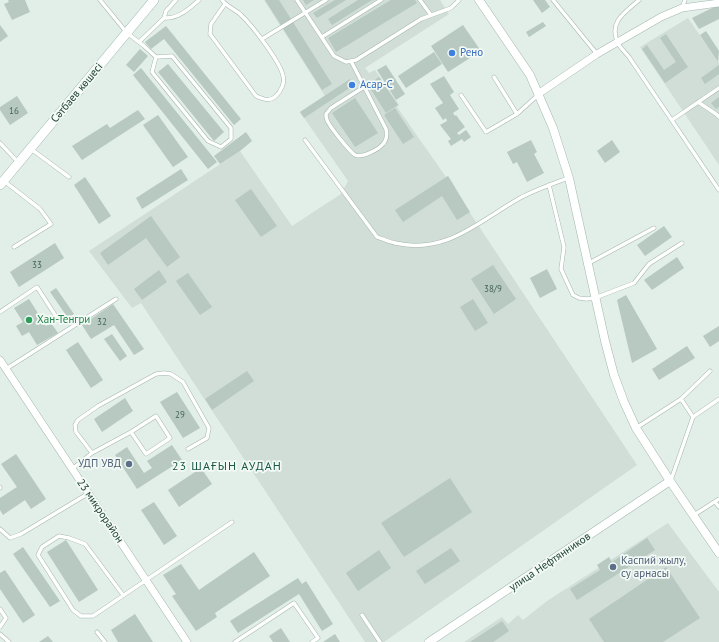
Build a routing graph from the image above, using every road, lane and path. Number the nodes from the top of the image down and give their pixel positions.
1 (100, 0) edge
2 (154, 0) edge
3 (176, 0) edge
4 (199, 0) edge
5 (222, 0) edge
6 (298, 0) edge
7 (326, 0) edge
8 (381, 0) edge
9 (420, 0) edge
10 (479, 0) edge
11 (553, 0) edge
12 (640, 0) edge
13 (685, 0) edge
14 (457, 1) edge
15 (717, 2) edge
16 (225, 4) junction
17 (682, 8) junction
18 (306, 12) junction
19 (431, 15) junction
20 (164, 18) junction
21 (127, 33) junction
22 (322, 37) junction
23 (262, 39) junction
24 (139, 42) junction
25 (617, 42) junction
26 (596, 54) junction
27 (156, 57) junction
28 (351, 61) junction
29 (494, 77) dead end
30 (364, 87) junction
31 (719, 88) edge
32 (538, 94) junction
33 (461, 95) dead end
34 (698, 102) junction
35 (517, 114) junction
36 (719, 117) edge
37 (672, 120) junction
38 (305, 140) dead end
39 (0, 143) edge
40 (30, 148) junction
41 (19, 163) junction
42 (69, 177) dead end
43 (569, 178) junction
44 (2, 183) edge
45 (549, 185) junction
46 (719, 190) edge
47 (654, 228) dead end
48 (682, 243) dead end
49 (14, 247) dead end
50 (588, 264) junction
51 (595, 298) junction
52 (116, 299) dead end
53 (0, 312) edge
54 (57, 318) dead end
55 (0, 360) edge
56 (6, 368) junction
57 (710, 371) dead end
58 (681, 399) junction
59 (719, 399) edge
60 (693, 417) junction
61 (636, 428) junction
62 (131, 432) junction
63 (188, 449) dead end
64 (92, 453) junction
65 (71, 469) junction
66 (670, 481) junction
67 (88, 493) junction
68 (717, 501) edge
69 (719, 507) edge
70 (693, 515) junction
71 (232, 522) dead end
72 (0, 529) edge
73 (719, 553) edge
74 (146, 579) junction
75 (123, 595) junction
76 (0, 609) edge
77 (362, 615) dead end
78 (0, 627) edge
79 (98, 632) dead end
80 (0, 634) edge
81 (8, 642) edge
82 (105, 642) edge
83 (187, 642) edge
84 (235, 642) edge
85 (312, 642) edge
86 (380, 642) edge
87 (431, 642) edge

1 - 21 lane
2 - 21 main road, Сәтбаев көшесі
3 - 20 lane
4 - 20 lane
5 - 16 lane
6 - 18 lane
7 - 18 lane
8 - 22 lane
9 - 19 lane
10 - 32 street
11 - 26 lane
12 - 25 lane
13 - 17 lane
14 - 19 lane
15 - 17 street
16 - 23 lane
16 - 23 lane
17 - 25 street
18 - 22 lane
18 - 23 lane
19 - 28 lane
20 - 24 lane
21 - 24 lane
21 - 40 main road, Сәтбаев көшесі
22 - 28 lane
24 - 27 lane
25 - 26 street
25 - 37 lane
26 - 32 street
27 - 27 lane
28 - 30 lane
29 - 35 lane
30 - 30 lane
31 - 34 lane
32 - 35 lane
32 - 43 street
33 - 35 lane
34 - 36 lane
34 - 37 lane
37 - 46 lane
38 - 45 lane
39 - 41 lane
40 - 41 main road, Сәтбаев көшесі
40 - 42 lane
41 - 44 main road, Сәтбаев көшесі
43 - 45 lane
43 - 50 street
44 - 49 lane
45 - 51 lane
47 - 50 lane
48 - 51 lane
50 - 51 street
51 - 61 street
52 - 56 lane
53 - 54 lane
55 - 56 street, 23 микрорайон
56 - 65 street, 23 микрорайон
57 - 58 lane
58 - 60 lane
58 - 61 lane
59 - 60 lane
60 - 66 lane
61 - 66 street
62 - 62 lane
62 - 64 lane
63 - 64 lane
64 - 65 lane
65 - 67 street, 23 микрорайон
66 - 70 street
66 - 87 street, улица Нефтянников
67 - 72 lane
67 - 74 street, 23 микрорайон
68 - 69 lane
68 - 70 lane
70 - 73 street
71 - 74 lane
74 - 75 lane
74 - 83 street, 23 микрорайон
75 - 75 lane
76 - 78 lane
77 - 86 lane
79 - 82 lane
80 - 81 lane
84 - 85 lane

